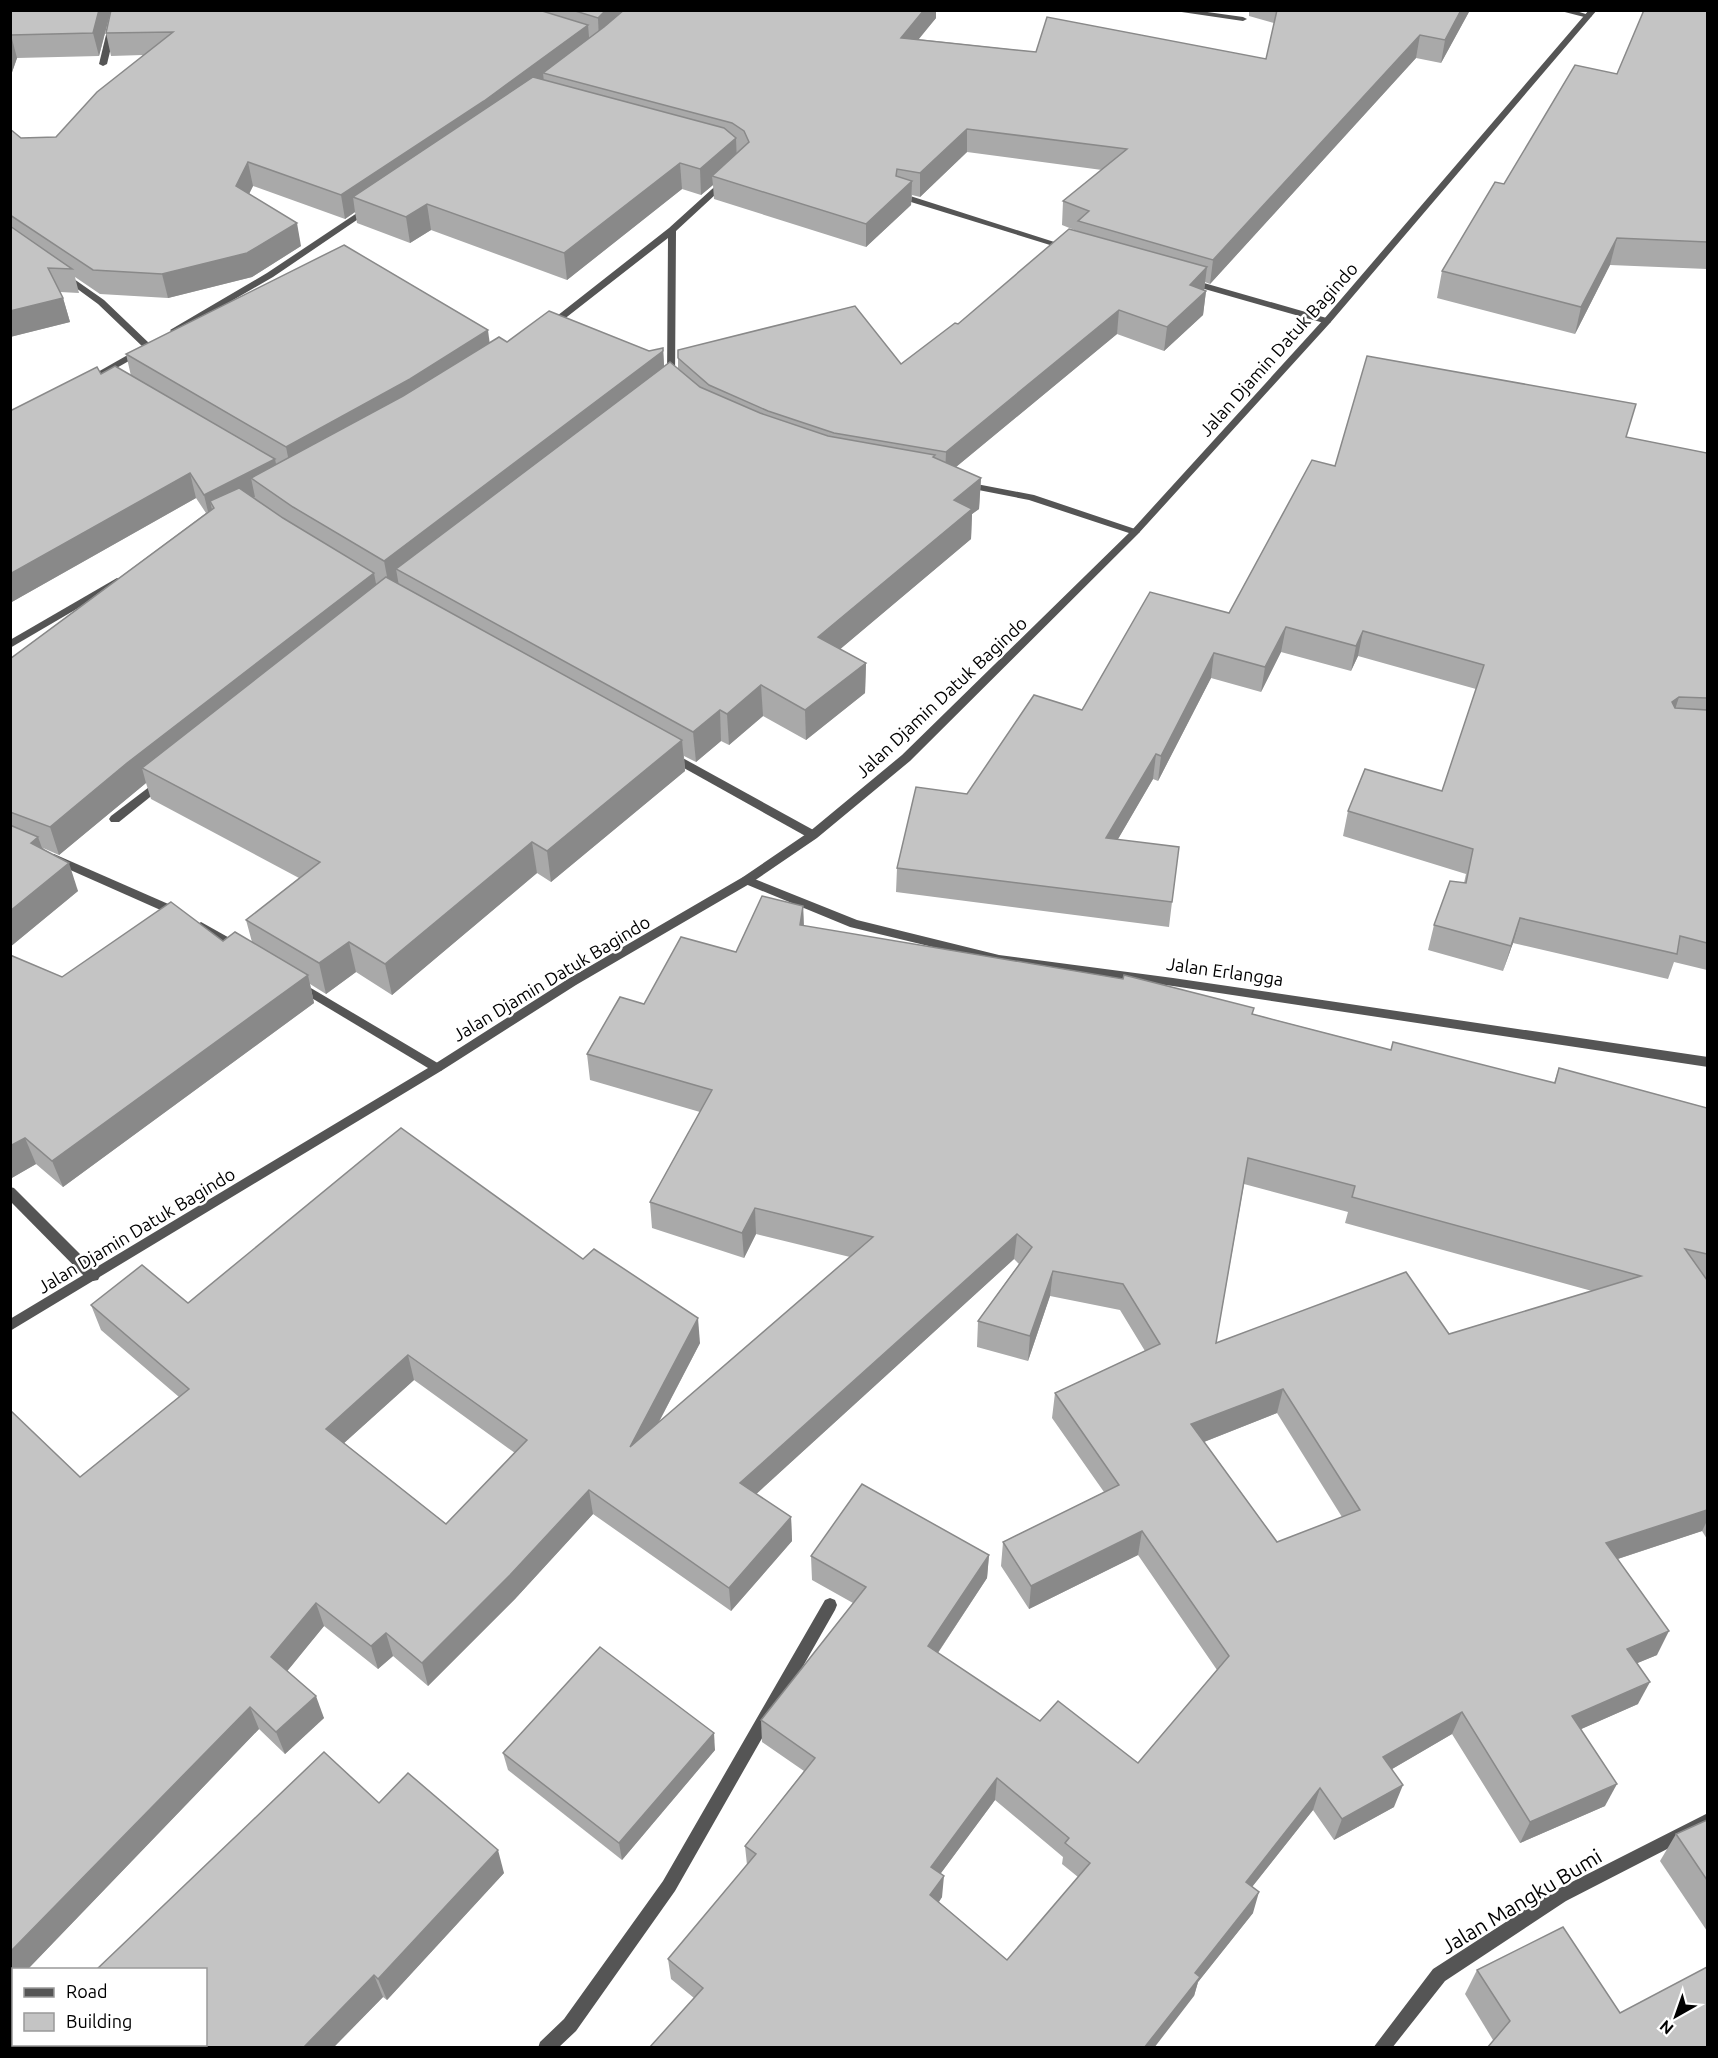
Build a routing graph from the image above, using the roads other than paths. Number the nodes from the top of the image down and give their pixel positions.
1 (116, 10) edge
2 (1171, 10) edge
3 (1560, 10) edge
4 (1591, 13) edge
5 (1243, 19) dead end
6 (103, 64) dead end
7 (736, 172) edge
8 (901, 196) edge
9 (377, 204) edge
10 (672, 230) junction
11 (1078, 250) edge
12 (54, 268) edge
13 (1180, 279) edge
14 (1327, 321) junction
15 (545, 330) edge
16 (168, 335) edge
17 (158, 340) edge
18 (147, 346) junction
19 (102, 373) junction
20 (112, 379) edge
21 (672, 384) junction
22 (74, 389) edge
23 (663, 391) edge
24 (681, 391) edge
25 (952, 483) edge
26 (1135, 532) junction
27 (123, 578) edge
28 (10, 645) edge
29 (658, 749) edge
30 (170, 775) edge
31 (115, 819) dead end
32 (813, 834) junction
33 (39, 852) edge
34 (747, 880) junction
35 (248, 954) edge
36 (288, 978) edge
37 (1707, 1062) edge
38 (437, 1068) junction
39 (10, 1192) edge
40 (93, 1276) junction
41 (10, 1326) edge
42 (830, 1605) dead end
43 (1707, 1820) edge
44 (546, 2048) edge
45 (1381, 2048) edge

1 - 6 street
2 - 5 street
3 - 4 street
4 - 14 street, Jalan Djamin Datuk Bagindo
7 - 10 street
8 - 11 street
9 - 16 street
10 - 15 street
10 - 21 street
12 - 18 street
13 - 14 street
14 - 26 street, Jalan Djamin Datuk Bagindo
17 - 18 street
18 - 19 street
19 - 20 street
19 - 22 street
21 - 23 street
21 - 24 street
25 - 26 street
26 - 32 street, Jalan Djamin Datuk Bagindo
27 - 28 street
29 - 32 street
30 - 31 street
32 - 34 street, Jalan Djamin Datuk Bagindo
33 - 35 street
34 - 37 street, Jalan Erlangga
34 - 38 street, Jalan Djamin Datuk Bagindo
36 - 38 street
38 - 40 street, Jalan Djamin Datuk Bagindo
39 - 40 street
40 - 41 street, Jalan Djamin Datuk Bagindo
42 - 44 street
43 - 45 street, Jalan Mangku Bumi

